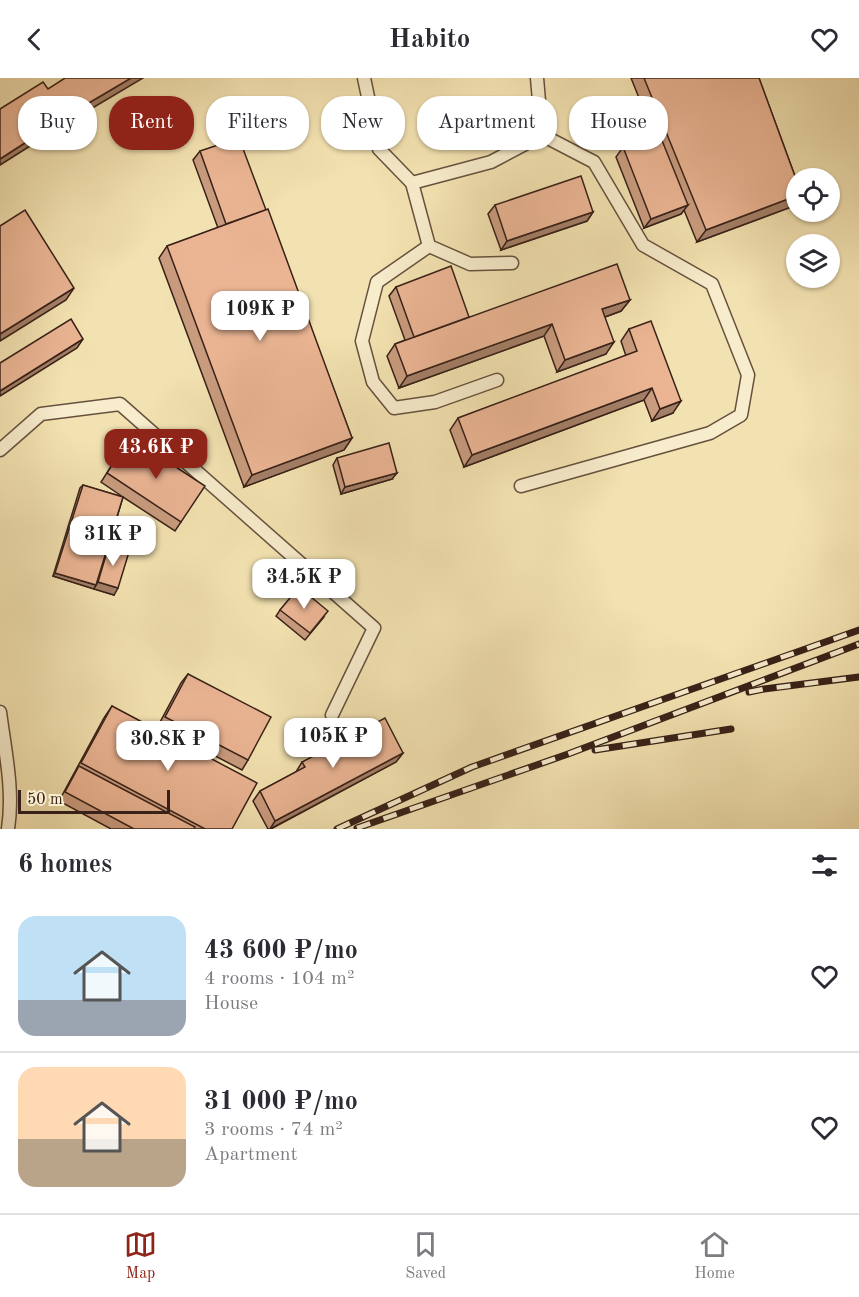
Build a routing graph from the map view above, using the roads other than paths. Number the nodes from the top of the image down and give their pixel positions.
1 (364, 78) edge
2 (537, 78) edge
3 (539, 96) edge
4 (557, 143) edge
5 (514, 150) edge
6 (412, 183) junction
7 (429, 246) junction
8 (512, 263) dead end
9 (497, 380) dead end
10 (0, 450) edge
11 (521, 486) dead end
12 (0, 712) edge
13 (332, 715) dead end
14 (0, 805) edge
15 (10, 815) junction
16 (8, 829) edge

1 - 6 lane
2 - 3 lane
4 - 11 lane
5 - 6 lane
6 - 7 lane
7 - 8 lane
7 - 9 lane
10 - 13 lane
12 - 15 lane
14 - 15 lane
15 - 16 lane

